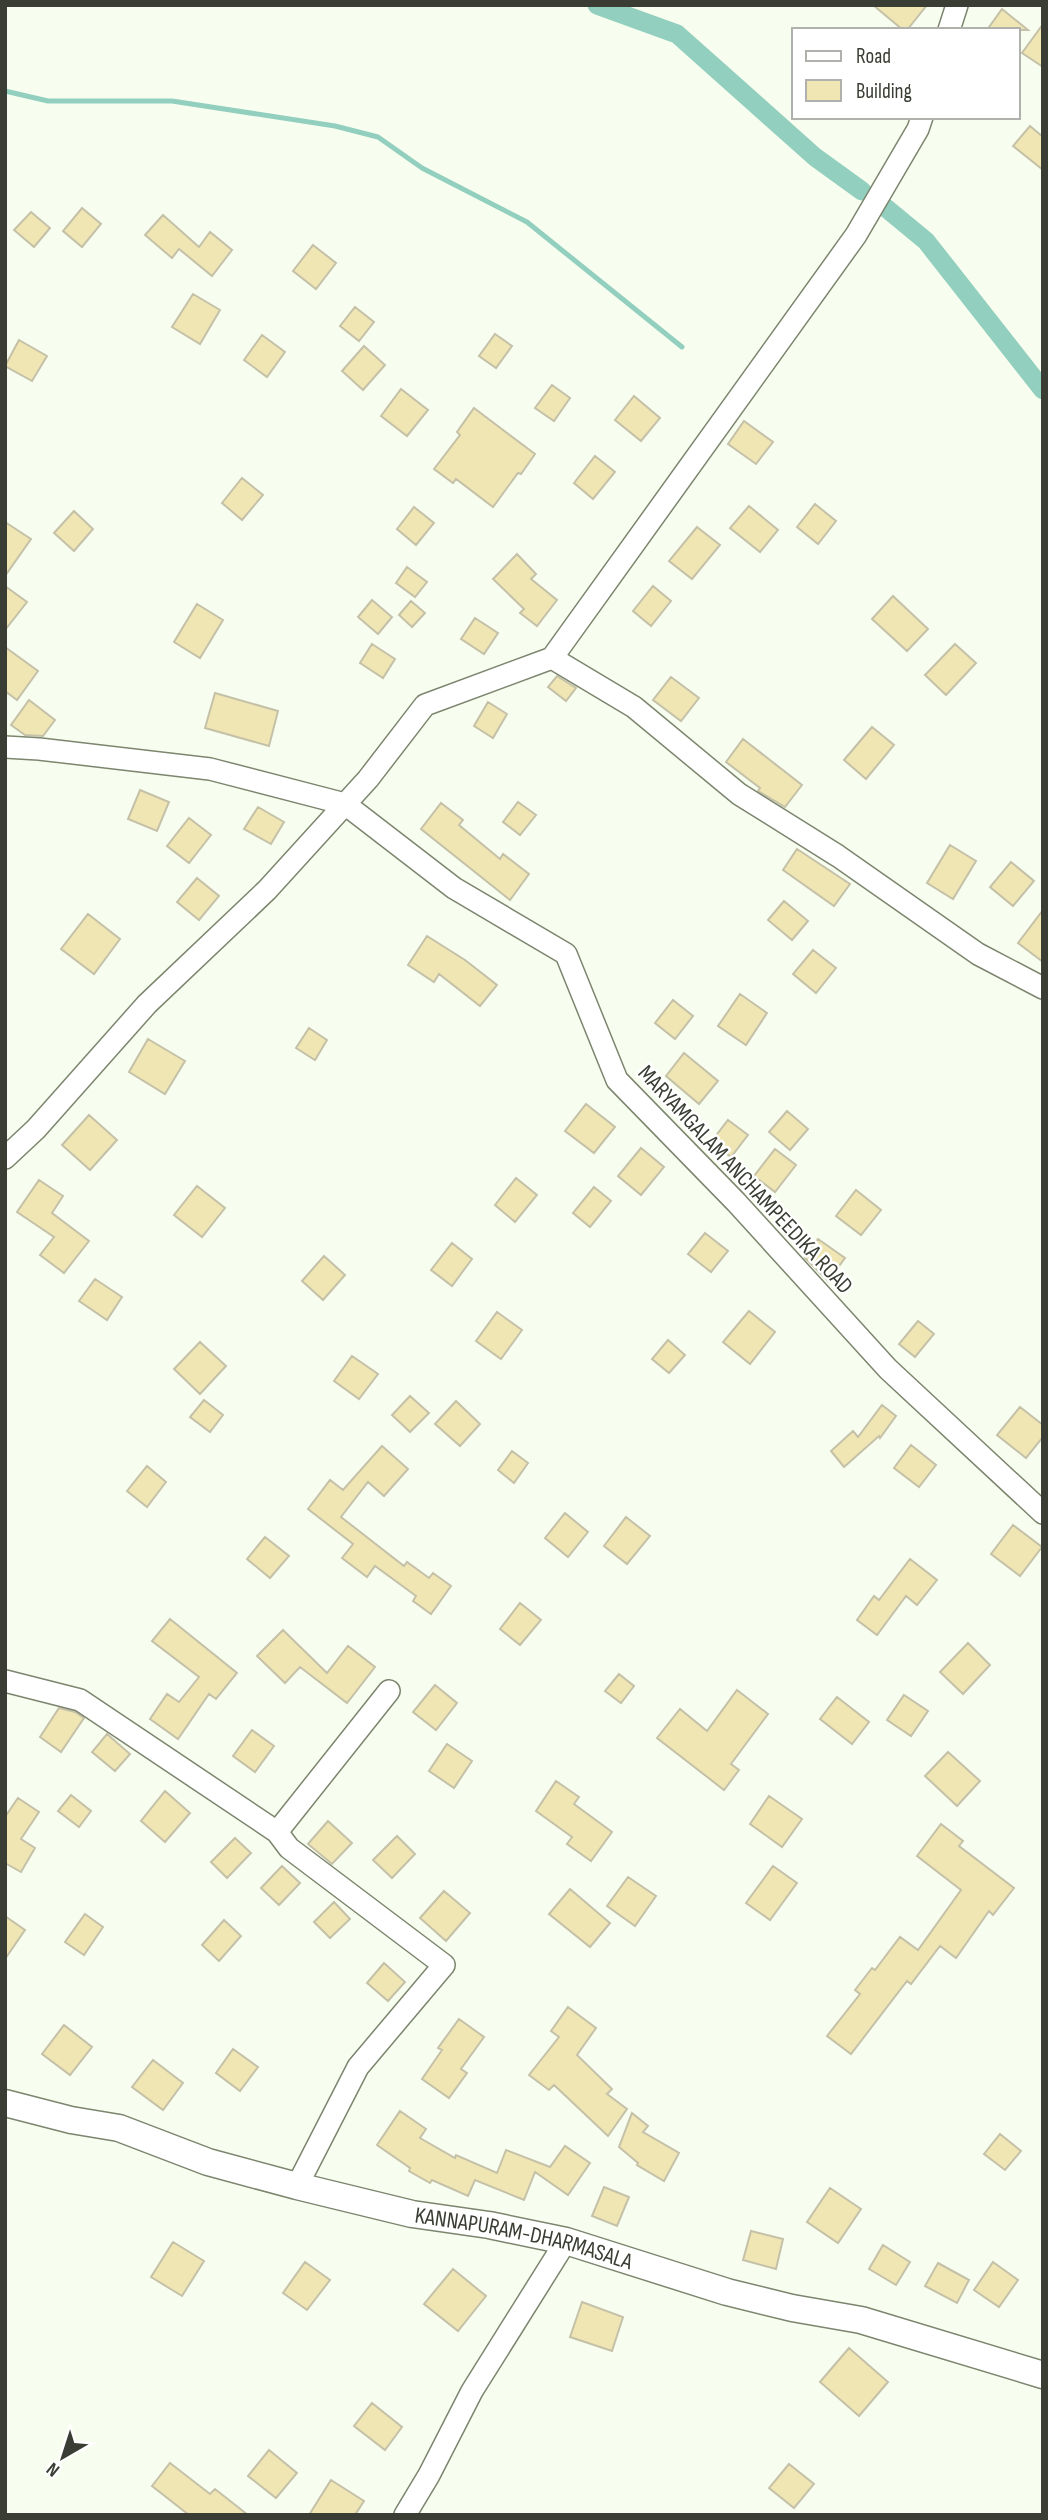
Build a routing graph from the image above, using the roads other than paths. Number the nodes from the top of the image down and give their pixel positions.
1 (957, 5) edge
2 (950, 28) edge
3 (921, 119) edge
4 (552, 658) junction
5 (5, 747) edge
6 (345, 804) junction
7 (1043, 988) edge
8 (5, 1158) edge
9 (1043, 1513) edge
10 (5, 1681) edge
11 (389, 1691) dead end
12 (277, 1832) junction
13 (5, 2103) edge
14 (297, 2186) junction
15 (566, 2241) junction
16 (1043, 2375) edge
17 (405, 2515) edge

1 - 2 street
3 - 4 street
4 - 6 street
4 - 7 street
5 - 6 street, MARYAMGALAM ANCHAMPEEDIKA ROAD
6 - 8 street
6 - 9 street, MARYAMGALAM ANCHAMPEEDIKA ROAD
10 - 12 street
11 - 12 street
12 - 14 street
13 - 14 main road, KANNAPURAM-DHARMASALA
14 - 15 main road, KANNAPURAM-DHARMASALA
15 - 16 main road, KANNAPURAM-DHARMASALA
15 - 17 street

